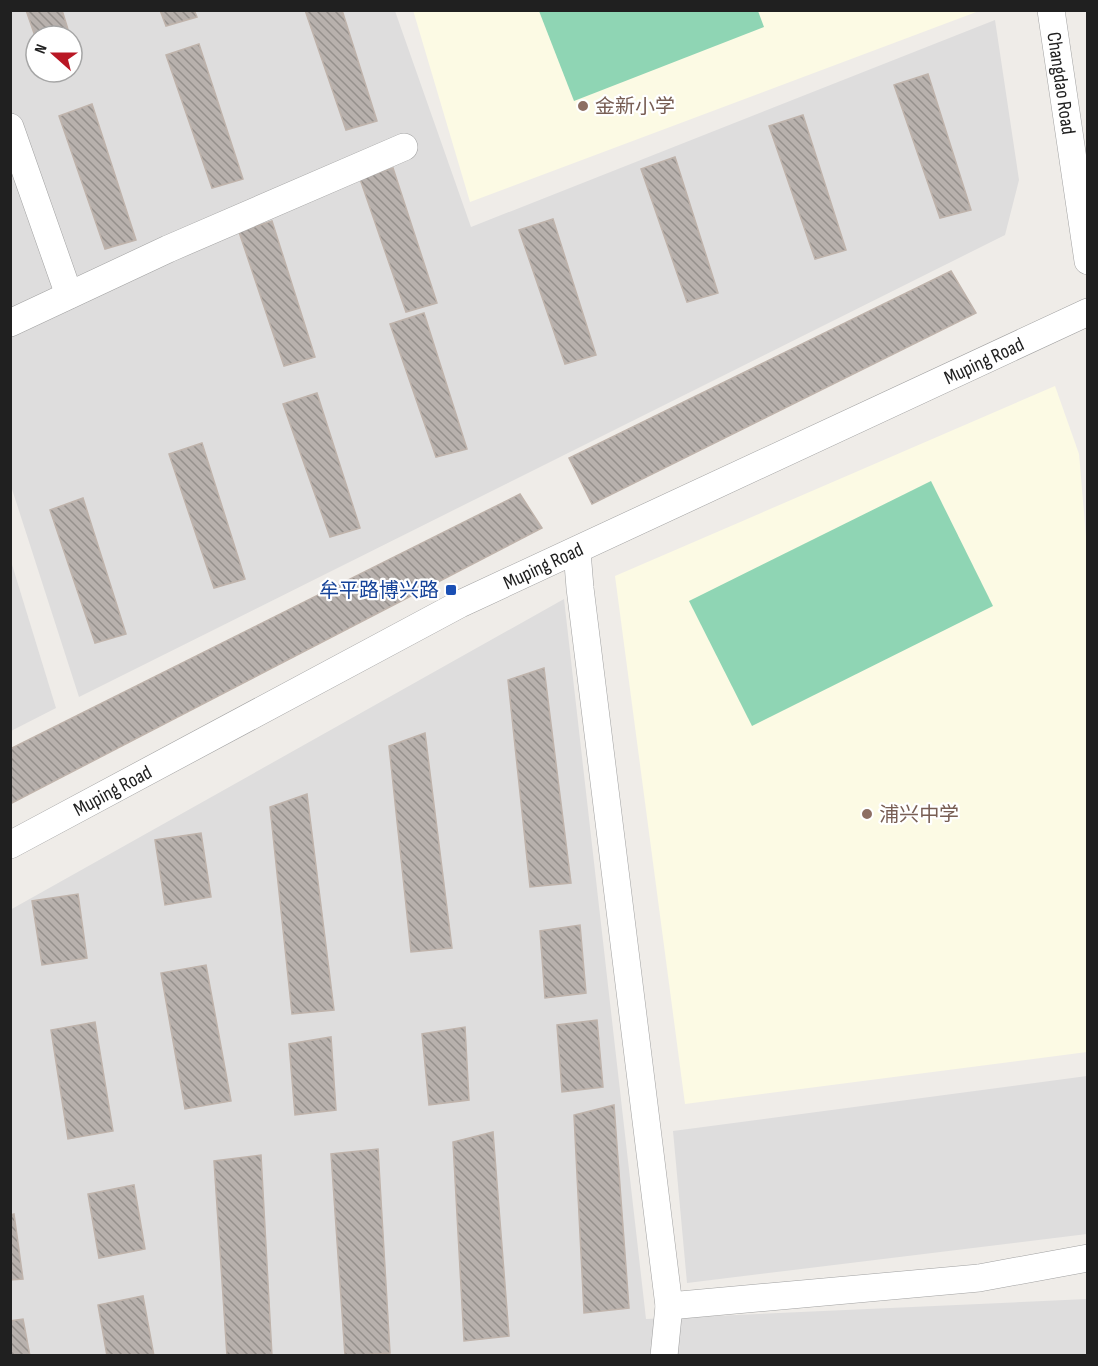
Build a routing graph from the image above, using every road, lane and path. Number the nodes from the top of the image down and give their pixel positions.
1 (1051, 10) edge
2 (10, 127) edge
3 (404, 147) dead end
4 (1088, 261) edge
5 (69, 295) junction
6 (1088, 312) edge
7 (10, 323) edge
8 (577, 551) junction
9 (10, 845) edge
10 (1088, 1258) edge
11 (669, 1306) junction
12 (664, 1356) edge

1 - 4 street, Changdao Road
2 - 5 street
3 - 5 street
5 - 7 street
6 - 8 street, Muping Road
8 - 9 street, Muping Road
8 - 11 street
10 - 11 street
11 - 12 street

